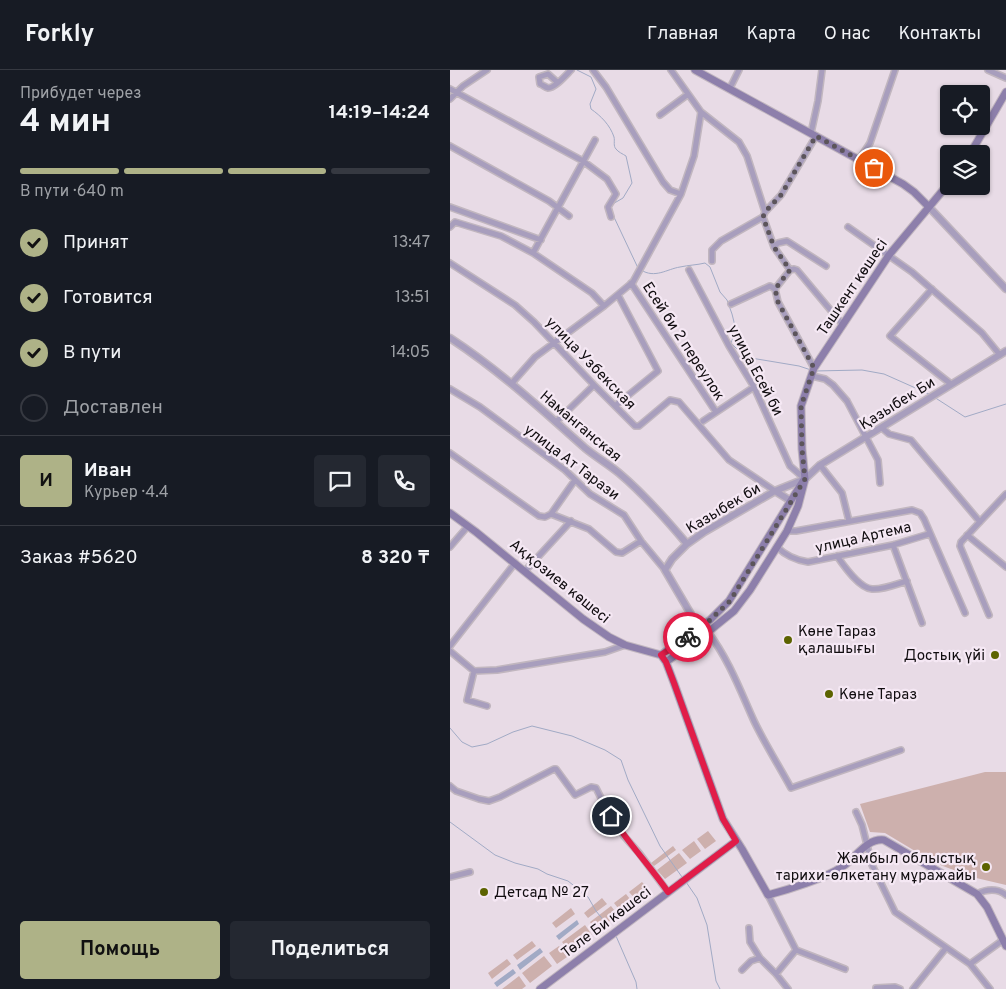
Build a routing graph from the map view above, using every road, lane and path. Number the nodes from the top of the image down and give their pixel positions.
1 (487, 70) edge
2 (571, 70) edge
3 (593, 70) edge
4 (695, 70) edge
5 (739, 70) edge
6 (822, 70) edge
7 (895, 70) edge
8 (988, 70) edge
9 (673, 71) edge
10 (1006, 78) edge
11 (557, 82) dead end
12 (730, 88) junction
13 (452, 91) edge
14 (1006, 92) edge
15 (687, 95) junction
16 (450, 98) edge
17 (701, 112) junction
18 (660, 115) dead end
19 (813, 134) junction
20 (595, 140) dead end
21 (975, 145) edge
22 (450, 146) edge
23 (860, 160) junction
24 (583, 161) junction
25 (940, 193) edge
26 (681, 194) junction
27 (928, 206) junction
28 (450, 207) edge
29 (558, 207) junction
30 (764, 214) junction
31 (569, 216) dead end
32 (611, 217) dead end
33 (450, 226) edge
34 (848, 227) dead end
35 (541, 240) junction
36 (774, 247) junction
37 (533, 253) junction
38 (889, 254) junction
39 (712, 261) dead end
40 (450, 263) edge
41 (826, 266) dead end
42 (688, 270) dead end
43 (790, 270) junction
44 (632, 284) junction
45 (1005, 285) edge
46 (775, 289) junction
47 (932, 289) junction
48 (618, 295) junction
49 (732, 304) dead end
50 (604, 306) junction
51 (842, 325) junction
52 (450, 338) edge
53 (553, 343) junction
54 (1003, 353) edge
55 (814, 368) junction
56 (812, 376) junction
57 (512, 383) junction
58 (951, 384) junction
59 (594, 385) junction
60 (754, 388) junction
61 (450, 389) edge
62 (615, 406) junction
63 (716, 412) junction
64 (556, 422) junction
65 (703, 422) dead end
66 (882, 428) junction
67 (867, 436) junction
68 (450, 452) edge
69 (820, 465) junction
70 (805, 479) junction
71 (575, 480) junction
72 (880, 483) dead end
73 (775, 491) junction
74 (1006, 494) edge
75 (791, 501) junction
76 (450, 513) edge
77 (551, 514) junction
78 (571, 521) junction
79 (849, 521) junction
80 (980, 522) junction
81 (468, 526) junction
82 (787, 531) junction
83 (929, 534) junction
84 (967, 535) junction
85 (641, 541) junction
86 (687, 544) junction
87 (893, 545) junction
88 (450, 547) edge
89 (777, 547) junction
90 (837, 556) junction
91 (515, 563) junction
92 (1006, 567) edge
93 (665, 570) junction
94 (526, 571) junction
95 (743, 581) junction
96 (907, 581) junction
97 (752, 586) junction
98 (965, 613) dead end
99 (989, 615) dead end
100 (922, 623) dead end
101 (698, 628) junction
102 (708, 632) junction
103 (625, 645) junction
104 (450, 646) edge
105 (450, 651) edge
106 (661, 655) junction
107 (666, 662) junction
108 (474, 671) junction
109 (487, 706) dead end
110 (901, 750) dead end
111 (450, 786) edge
112 (856, 812) dead end
113 (736, 841) junction
114 (866, 846) junction
115 (470, 872) dead end
116 (450, 877) edge
117 (668, 892) junction
118 (977, 894) junction
119 (768, 895) junction
120 (1006, 895) edge
121 (749, 928) dead end
122 (1005, 943) edge
123 (946, 948) junction
124 (796, 950) junction
125 (760, 958) junction
126 (970, 964) junction
127 (845, 969) dead end
128 (742, 970) dead end
129 (776, 974) junction
130 (876, 988) dead end
131 (540, 989) edge
132 (788, 989) edge
133 (900, 989) edge
134 (912, 989) edge
135 (990, 989) edge

1 - 13 street
2 - 11 street
3 - 26 street
4 - 12 main road
5 - 12 street
6 - 19 street
7 - 23 street
8 - 10 street
9 - 15 street
12 - 19 main road
13 - 16 street
13 - 24 street
14 - 21 main road
15 - 17 street
15 - 18 street
17 - 26 street
17 - 30 street
19 - 23 main road
19 - 30 street
20 - 24 street
22 - 29 street
23 - 27 main road
24 - 29 street
24 - 32 street
25 - 27 main road, Ташкент көшесі
26 - 44 street
27 - 38 main road, Ташкент көшесі
27 - 45 street
28 - 35 street
29 - 31 street
29 - 35 street
30 - 36 street
30 - 39 street
33 - 37 street
34 - 38 street
35 - 37 street
36 - 41 street
36 - 43 street
37 - 50 street
38 - 47 street
38 - 51 main road, Ташкент көшесі
40 - 53 street, улица Узбекская
42 - 60 street, улица Есей би
43 - 46 street
43 - 51 street
44 - 48 street
44 - 63 street, Есей би 2 переулок
46 - 49 street
46 - 55 street
47 - 54 street
47 - 58 street
48 - 50 street
48 - 62 street
50 - 53 street
51 - 55 main road, Ташкент көшесі
52 - 57 street, Наманганская
53 - 57 street
53 - 59 street, улица Узбекская
54 - 58 street, Қазыбек Би
55 - 56 main road, Ташкент көшесі
56 - 67 street
56 - 70 main road, Ташкент көшесі
57 - 64 street, Наманганская
58 - 66 street, Қазыбек Би
59 - 62 street, улица Узбекская
59 - 64 street
60 - 63 street
60 - 70 street, улица Есей би
61 - 71 street, улица Ат Тарази
62 - 73 street, улица Узбекская
63 - 65 street
64 - 86 street, Наманганская
66 - 67 street, Қазыбек Би
66 - 80 street
67 - 69 street, Қазыбек Би
67 - 72 street
68 - 77 street
69 - 70 street, Қазыбек Би
69 - 79 street
70 - 73 street, Казыбек би
70 - 75 main road
70 - 82 main road
71 - 77 street
71 - 85 street, улица Ат Тарази
73 - 75 street, Казыбек би
73 - 86 street, Казыбек би
74 - 80 street
75 - 95 main road
76 - 81 main road, Аққозиев көшесі
77 - 78 street
78 - 85 street
78 - 94 street
79 - 82 street
79 - 83 street
80 - 84 street
81 - 88 street
81 - 91 main road, Аққозиев көшесі
82 - 89 main road
83 - 87 street, улица Артема
83 - 98 street
84 - 92 street
84 - 99 street
85 - 93 street, улица Ат Тарази
86 - 93 street, Казыбек би
87 - 90 street, улица Артема
87 - 96 street
89 - 90 street, улица Артема
89 - 97 main road
90 - 96 street
91 - 94 main road, Аққозиев көшесі
91 - 104 street
93 - 101 street
94 - 103 main road, Аққозиев көшесі
95 - 97 main road
95 - 101 main road
96 - 100 street
97 - 102 main road
101 - 106 main road
102 - 107 main road
102 - 110 street
103 - 106 main road, Аққозиев көшесі
103 - 108 street
105 - 108 street
106 - 107 main road
107 - 113 main road
108 - 109 street
111 - 117 street
112 - 114 street
113 - 117 main road, Төле Би көшесі
113 - 119 main road
114 - 118 main road
114 - 119 main road
114 - 123 street
115 - 116 street
117 - 131 main road, Төле Би көшесі
118 - 120 street
118 - 122 main road
119 - 124 street
121 - 125 street
122 - 126 street
123 - 126 street
123 - 134 street
124 - 127 street
124 - 129 street
125 - 128 street
125 - 129 street
126 - 135 street
129 - 132 street
130 - 133 street

